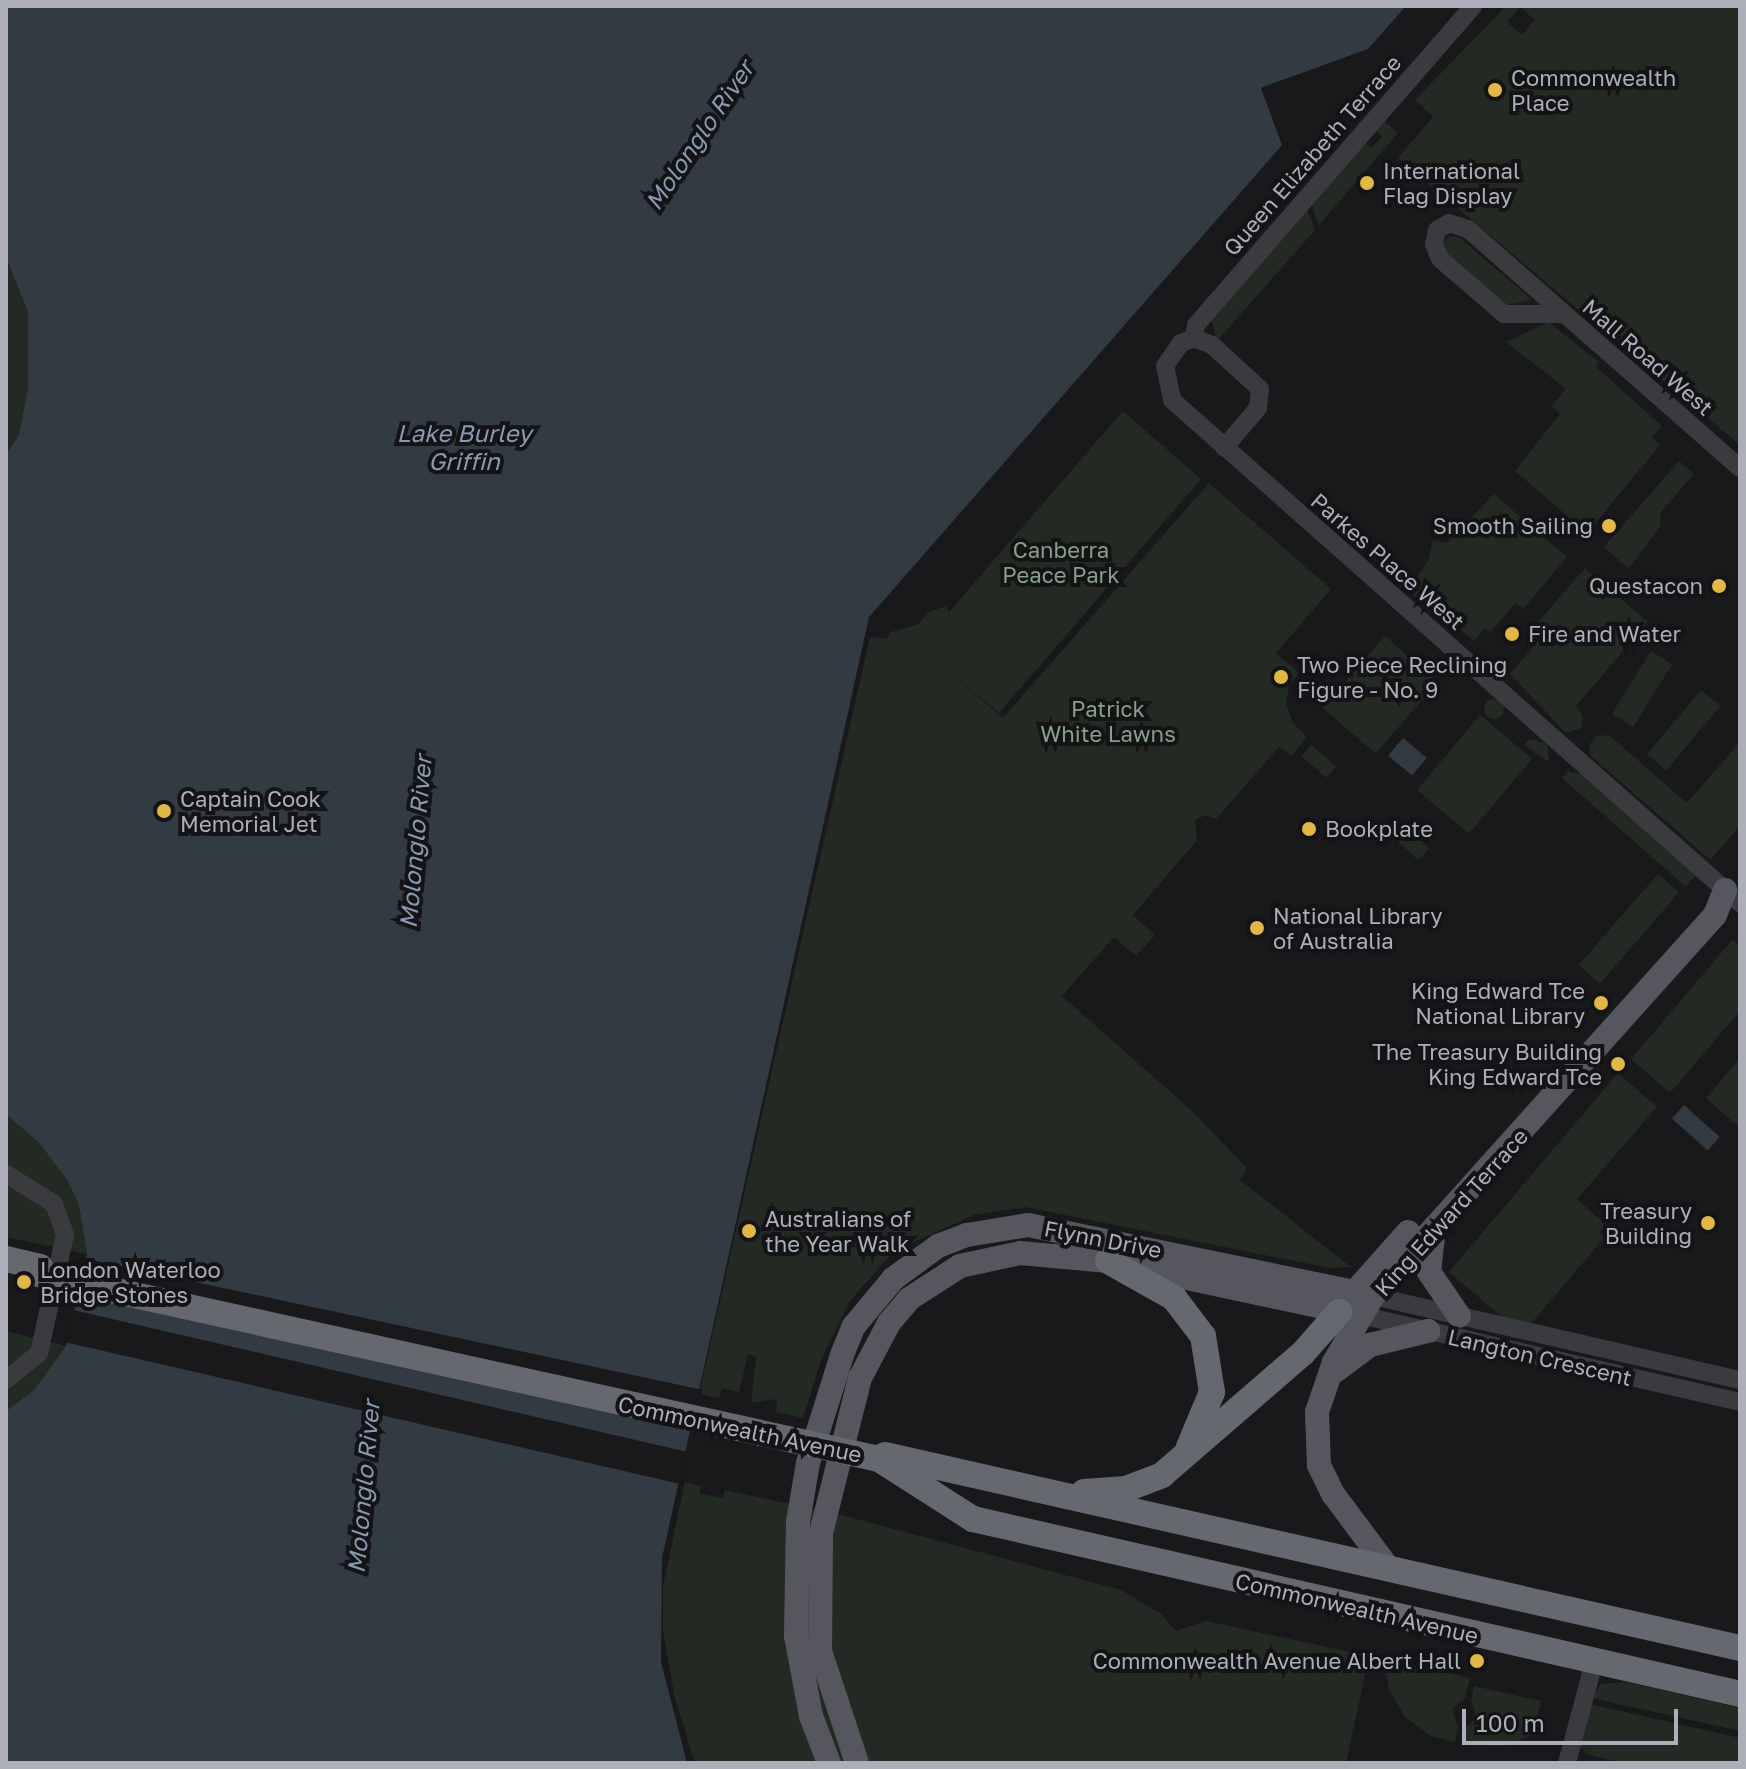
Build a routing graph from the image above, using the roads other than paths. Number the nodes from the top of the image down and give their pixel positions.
1 (1473, 6) edge
2 (1560, 314) junction
3 (1194, 338) junction
4 (1224, 448) junction
5 (1740, 468) edge
6 (1735, 889) edge
7 (6, 1174) edge
8 (1434, 1228) junction
9 (6, 1259) edge
10 (1108, 1261) junction
11 (6, 1267) edge
12 (40, 1270) junction
13 (1357, 1304) junction
14 (1459, 1316) junction
15 (1428, 1331) junction
16 (1641, 1358) junction
17 (1327, 1377) junction
18 (1635, 1378) junction
19 (6, 1380) edge
20 (1740, 1380) edge
21 (1736, 1397) edge
22 (880, 1456) junction
23 (1181, 1460) junction
24 (1057, 1494) junction
25 (1389, 1569) junction
26 (1740, 1648) edge
27 (1594, 1662) junction
28 (1740, 1694) edge
29 (829, 1763) edge
30 (857, 1763) edge
31 (1568, 1763) edge

1 - 3 street, Queen Elizabeth Terrace
2 - 2 street, Mall Road West
2 - 5 street, Mall Road West
3 - 4 street, Parkes Place West
3 - 4 street
4 - 6 street, Parkes Place West
6 - 8 main road, King Edward Terrace
6 - 13 main road, King Edward Terrace
7 - 19 street
8 - 13 main road, King Edward Terrace
8 - 14 main road
9 - 12 highway, Commonwealth Avenue
10 - 13 main road, Flynn Drive
10 - 23 highway
10 - 30 main road, Flynn Drive
11 - 12 highway, Commonwealth Avenue
12 - 22 highway, Commonwealth Avenue, bridge
12 - 22 highway, Commonwealth Avenue, bridge
13 - 14 street, Langton Crescent
13 - 15 street, Langton Crescent
13 - 17 main road, King Edward Terrace
13 - 23 highway
13 - 29 main road, Flynn Drive
14 - 16 street, Langton Crescent
15 - 17 main road
15 - 18 street, Langton Crescent
16 - 18 street
16 - 20 street, Langton Crescent
17 - 25 main road, King Edward Terrace
18 - 21 street, Langton Crescent
22 - 24 highway, Commonwealth Avenue
22 - 27 highway, Commonwealth Avenue
23 - 24 highway
24 - 25 highway, Commonwealth Avenue
25 - 26 highway, Commonwealth Avenue
27 - 28 highway, Commonwealth Avenue
27 - 31 street

